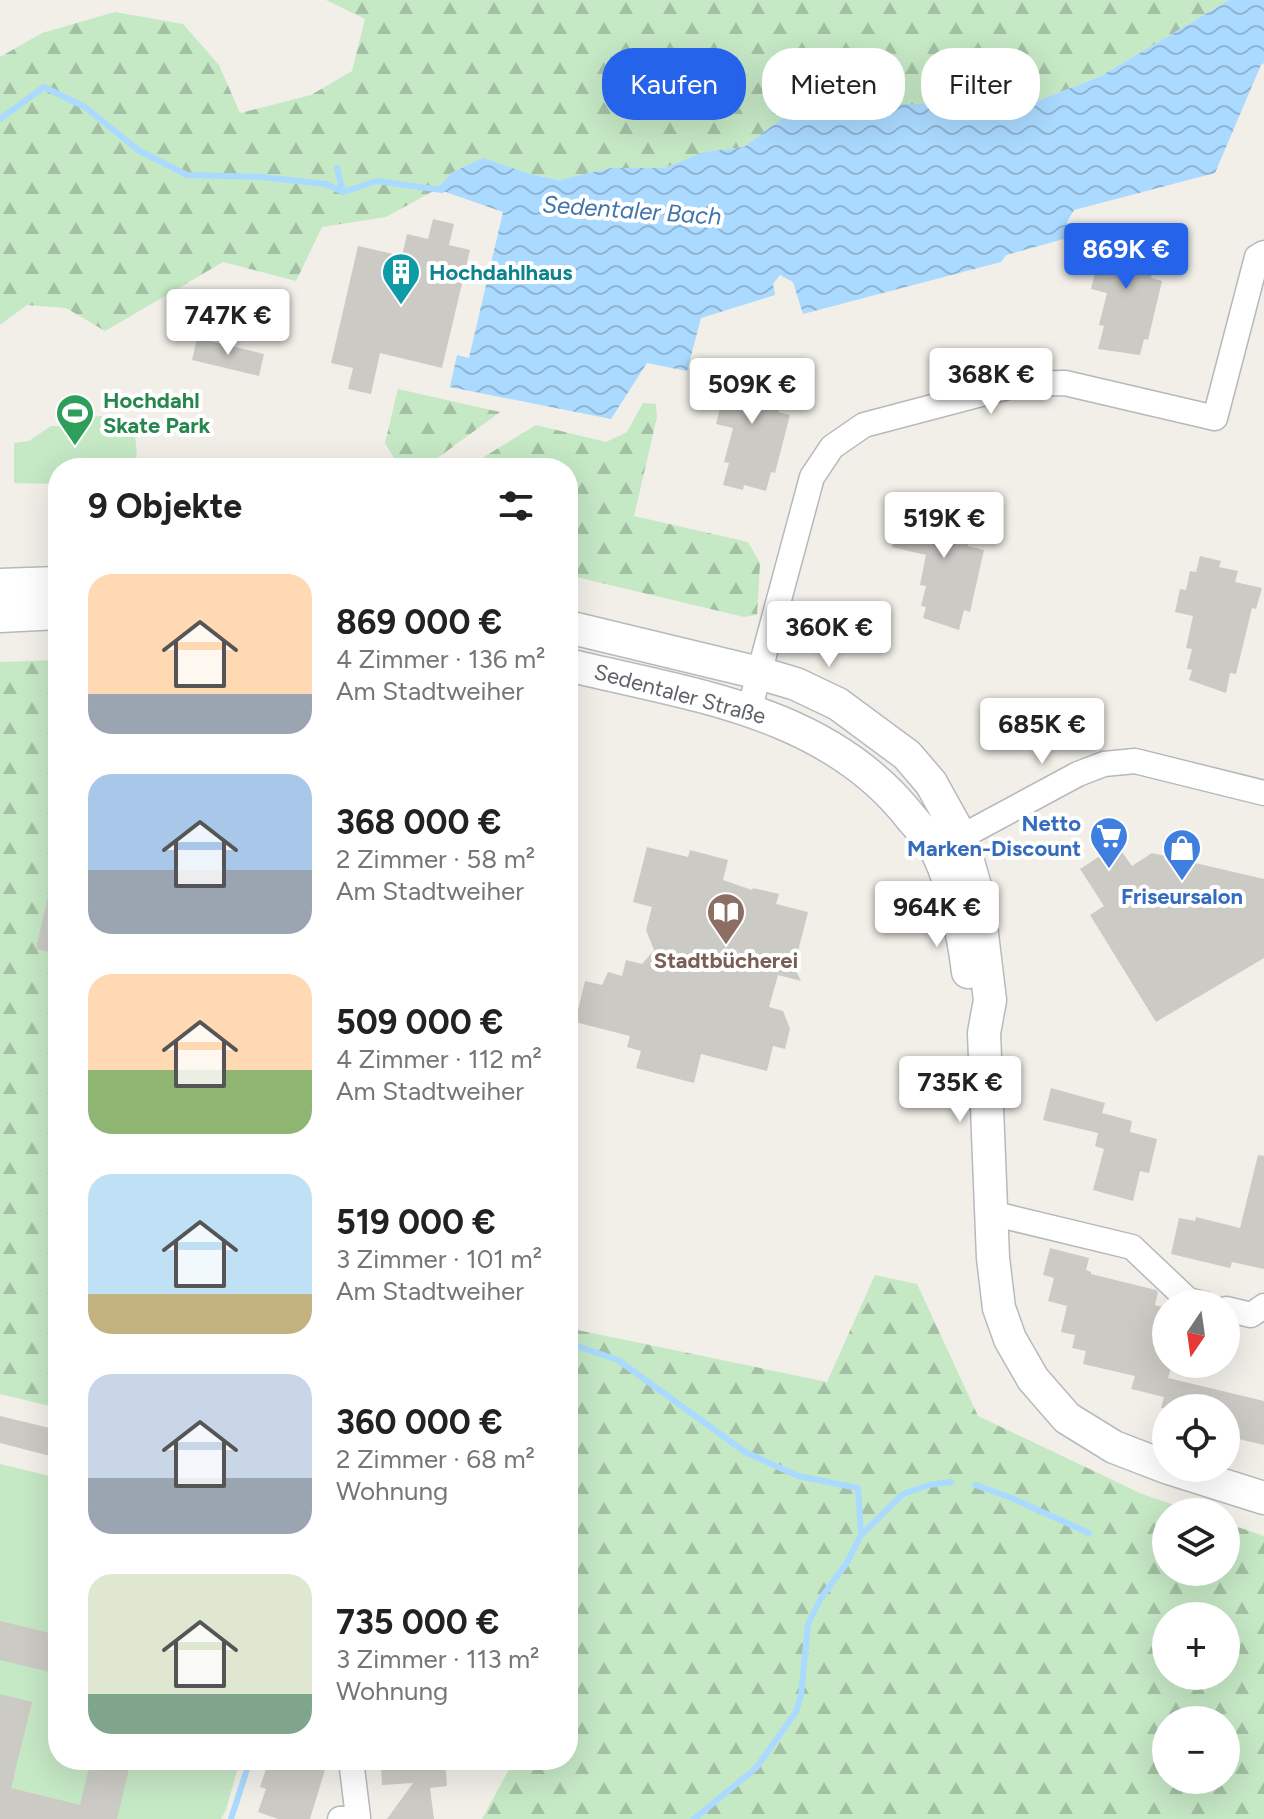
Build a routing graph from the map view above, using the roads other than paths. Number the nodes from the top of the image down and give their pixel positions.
1 (1264, 253) edge
2 (48, 583) edge
3 (0, 585) edge
4 (48, 614) edge
5 (0, 616) edge
6 (578, 629) edge
7 (578, 667) edge
8 (759, 673) junction
9 (749, 711) junction
10 (1264, 793) edge
11 (948, 843) junction
12 (991, 1213) junction
13 (1177, 1290) edge
14 (1264, 1306) edge
15 (1240, 1312) edge
16 (1152, 1461) edge
17 (1214, 1482) edge
18 (1264, 1498) edge
19 (351, 1770) edge
20 (352, 1818) edge

1 - 8 street
2 - 3 street
4 - 5 street
6 - 8 street, Sedentaler Straße
7 - 9 street, Sedentaler Straße
8 - 9 street
8 - 11 street, Sedentaler Straße
9 - 11 street, Sedentaler Straße
10 - 11 street
11 - 12 street, Sedentaler Straße
12 - 13 street
12 - 16 street, Sedentaler Straße
14 - 15 street
17 - 18 street, Sedentaler Straße
19 - 20 street

